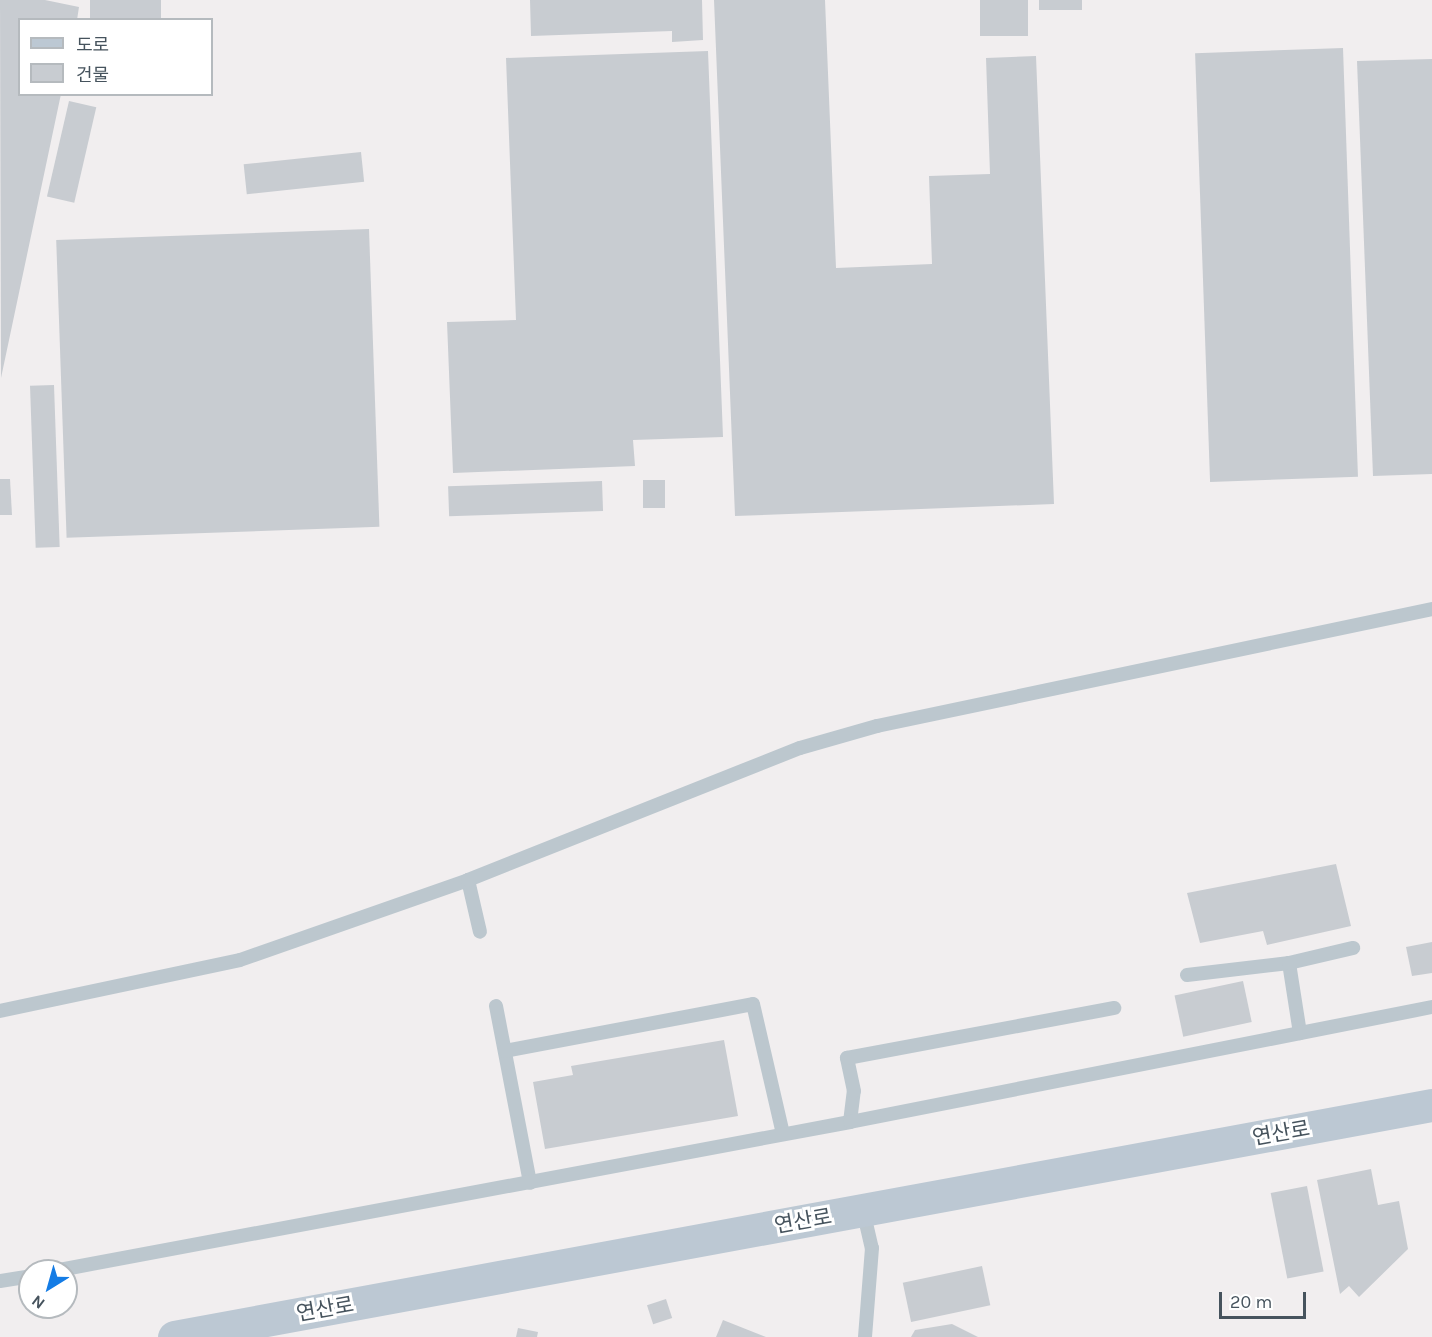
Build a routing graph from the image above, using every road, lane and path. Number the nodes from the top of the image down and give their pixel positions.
1 (1432, 609) edge
2 (468, 880) junction
3 (480, 932) dead end
4 (1353, 948) dead end
5 (1289, 963) junction
6 (1187, 975) dead end
7 (496, 1006) dead end
8 (1432, 1007) edge
9 (1114, 1008) dead end
10 (0, 1011) edge
11 (1300, 1033) junction
12 (505, 1052) junction
13 (1432, 1105) edge
14 (850, 1122) junction
15 (783, 1134) junction
16 (530, 1183) junction
17 (863, 1210) junction
18 (78, 1267) edge
19 (18, 1277) edge
20 (0, 1281) edge
21 (174, 1337) edge
22 (865, 1337) edge

1 - 2 lane
2 - 3 lane
2 - 10 lane
4 - 5 lane
5 - 6 lane
5 - 11 lane
7 - 12 lane
8 - 11 lane
9 - 14 lane
11 - 14 lane
12 - 15 lane
12 - 16 lane
13 - 17 main road, 연산로
14 - 15 lane
15 - 16 lane
16 - 18 lane
17 - 21 main road, 연산로
17 - 22 lane
19 - 20 lane

